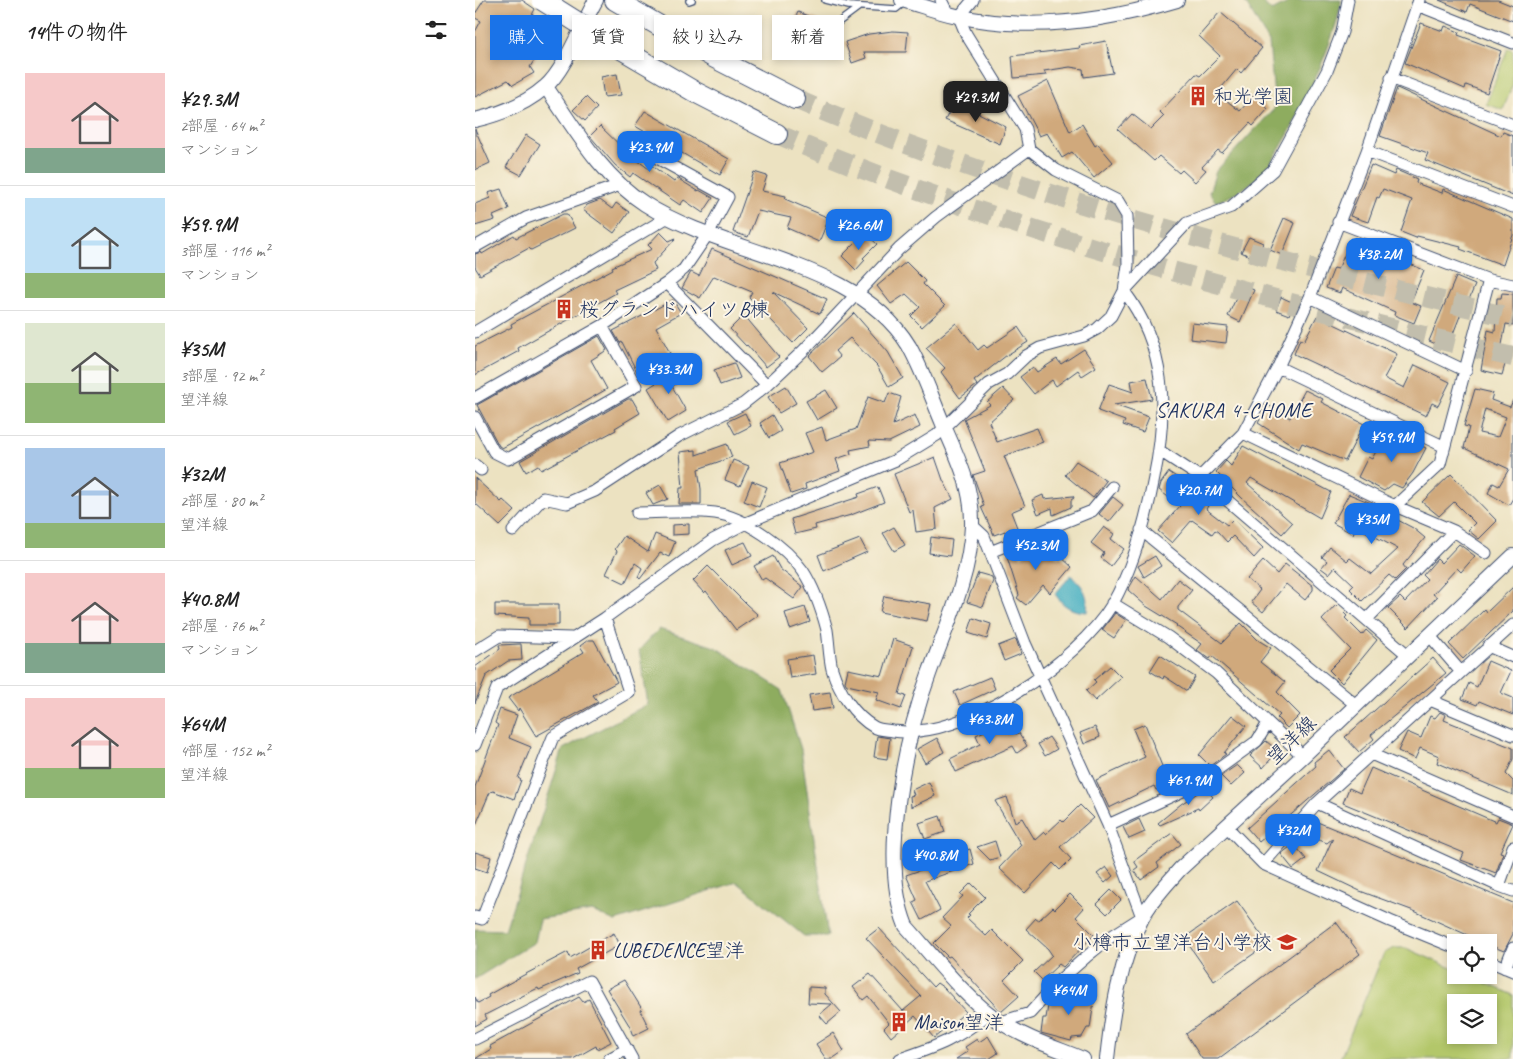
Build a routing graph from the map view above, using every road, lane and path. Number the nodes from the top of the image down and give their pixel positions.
1 (542, 0) edge
2 (596, 0) edge
3 (825, 0) edge
4 (941, 0) edge
5 (973, 0) edge
6 (1177, 0) edge
7 (1348, 0) edge
8 (904, 1) edge
9 (618, 2) edge
10 (1418, 3) edge
11 (859, 7) junction
12 (953, 15) junction
13 (844, 18) edge
14 (1513, 43) edge
15 (1391, 78) junction
16 (546, 87) junction
17 (795, 99) tunnel mouth
18 (475, 120) edge
19 (1513, 125) edge
20 (777, 134) tunnel mouth
21 (637, 147) dead end
22 (1029, 149) junction
23 (1367, 151) junction
24 (620, 185) junction
25 (1513, 207) edge
26 (668, 217) junction
27 (1338, 222) junction
28 (708, 234) junction
29 (475, 248) edge
30 (1489, 280) junction
31 (667, 282) junction
32 (1513, 285) edge
33 (1124, 292) junction
34 (856, 294) junction
35 (1310, 297) junction
36 (602, 326) junction
37 (475, 332) edge
38 (1278, 367) junction
39 (1466, 371) junction
40 (767, 385) junction
41 (475, 398) edge
42 (475, 417) edge
43 (944, 427) junction
44 (1243, 433) junction
45 (1443, 446) junction
46 (1160, 451) junction
47 (1200, 477) junction
48 (1113, 486) dead end
49 (1395, 506) junction
50 (637, 513) dead end
51 (746, 523) junction
52 (972, 525) junction
53 (1141, 530) junction
54 (513, 531) dead end
55 (1455, 531) junction
56 (990, 552) junction
57 (1485, 553) dead end
58 (1513, 556) edge
59 (1112, 603) junction
60 (605, 618) junction
61 (1367, 619) junction
62 (1513, 625) edge
63 (1429, 636) junction
64 (571, 638) junction
65 (1488, 646) junction
66 (475, 651) edge
67 (1409, 656) junction
68 (1513, 657) edge
69 (1460, 671) junction
70 (1041, 676) junction
71 (1431, 700) junction
72 (1356, 705) junction
73 (1268, 722) junction
74 (910, 732) junction
75 (1513, 735) edge
76 (475, 745) edge
77 (1371, 754) junction
78 (1303, 756) junction
79 (1317, 803) junction
80 (1513, 816) edge
81 (1108, 825) junction
82 (1227, 827) junction
83 (1513, 847) edge
84 (1263, 864) junction
85 (1499, 886) junction
86 (1513, 891) edge
87 (475, 917) edge
88 (1142, 917) junction
89 (1447, 944) edge
90 (1513, 948) edge
91 (1497, 964) edge
92 (1509, 969) edge
93 (995, 1018) junction
94 (475, 1039) edge
95 (630, 1054) edge
96 (609, 1059) edge
97 (900, 1059) edge
98 (1083, 1059) edge
99 (1107, 1059) edge

1 - 20 highway, bridge
2 - 16 street
3 - 11 lane
4 - 12 street
5 - 12 street
6 - 12 street
7 - 33 street
8 - 11 lane
8 - 12 street
9 - 17 highway
10 - 14 street
10 - 15 street
11 - 13 lane
12 - 22 street
15 - 19 street
15 - 23 street
16 - 18 street
16 - 24 street
21 - 28 street
22 - 33 street
22 - 34 street
23 - 25 street
23 - 27 street
24 - 26 street
24 - 29 street
26 - 28 street
26 - 37 street
27 - 30 street
27 - 35 street
28 - 31 street
28 - 34 street
30 - 32 street
30 - 39 street
31 - 36 street
31 - 40 street
33 - 43 street
33 - 46 street
34 - 40 street
34 - 43 street
35 - 38 street
35 - 39 street
36 - 41 street
36 - 42 street
38 - 44 street
38 - 45 street
39 - 45 street
40 - 54 street
43 - 51 street
43 - 52 street
44 - 47 street
44 - 49 street
45 - 49 street
46 - 47 street
46 - 53 street
47 - 61 street
48 - 56 street
49 - 55 street
50 - 51 street
51 - 60 street
51 - 74 street
52 - 56 street
52 - 74 street
53 - 59 street
53 - 72 street
55 - 57 street
55 - 61 street
56 - 70 street
58 - 63 street, 望洋線
59 - 70 street
59 - 73 street
60 - 64 street
60 - 87 street
61 - 67 street
62 - 65 street
63 - 67 street, 望洋線
63 - 69 street
64 - 66 street
64 - 76 street
65 - 68 street
65 - 69 street
67 - 72 street, 望洋線
69 - 71 street
70 - 74 street
70 - 81 street
71 - 75 street
71 - 77 street
72 - 78 street, 望洋線
73 - 78 street
73 - 81 street
74 - 93 street
77 - 79 street
77 - 80 street
78 - 82 street, 望洋線
79 - 84 street
79 - 85 street
81 - 88 street
82 - 84 street
82 - 88 street, 望洋線
83 - 85 street
84 - 89 street
85 - 86 street
88 - 93 street
88 - 99 street, 望洋線
90 - 92 street
91 - 92 street
93 - 97 street
93 - 98 street
94 - 95 street
95 - 96 street

